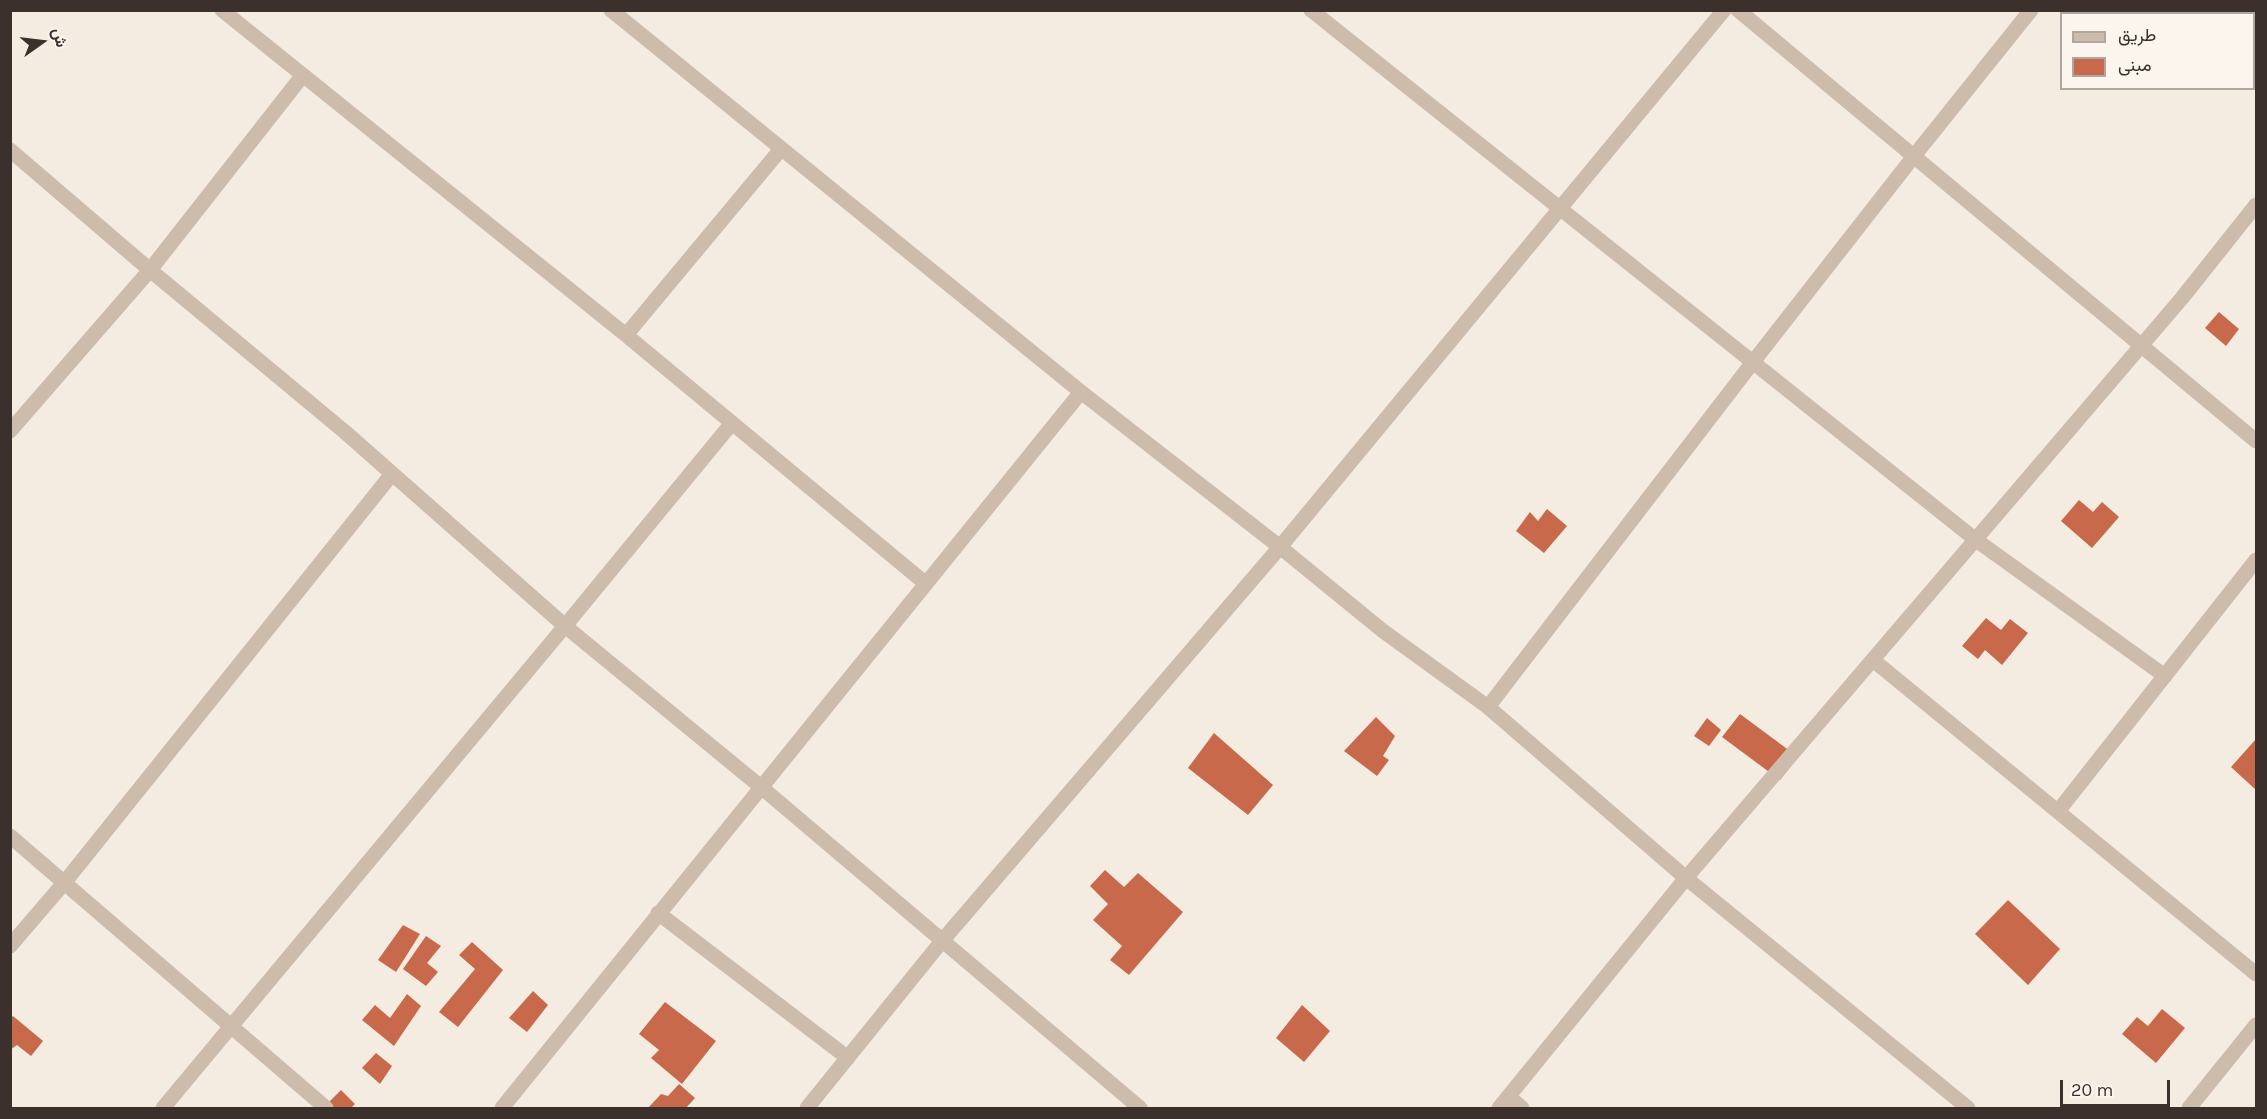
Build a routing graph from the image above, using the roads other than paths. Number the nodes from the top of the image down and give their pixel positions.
1 (222, 10) edge
2 (611, 10) edge
3 (1311, 10) edge
4 (1724, 10) edge
5 (1738, 10) edge
6 (2031, 10) edge
7 (303, 75) junction
8 (781, 149) junction
9 (10, 150) edge
10 (1914, 156) junction
11 (2256, 205) edge
12 (1561, 208) junction
13 (150, 270) junction
14 (626, 335) junction
15 (2142, 345) junction
16 (1753, 362) junction
17 (1080, 392) junction
18 (732, 423) junction
19 (10, 431) edge
20 (2256, 441) edge
21 (392, 474) junction
22 (1976, 540) junction
23 (1280, 547) junction
24 (2256, 560) edge
25 (925, 583) junction
26 (565, 626) junction
27 (1873, 660) junction
28 (2165, 676) junction
29 (1488, 707) junction
30 (761, 787) junction
31 (2059, 810) junction
32 (10, 836) edge
33 (1686, 878) junction
34 (64, 883) junction
35 (658, 913) junction
36 (942, 941) junction
37 (10, 946) edge
38 (2256, 974) edge
39 (2256, 1025) edge
40 (231, 1028) junction
41 (848, 1058) junction
42 (1504, 1103) edge
43 (162, 1108) edge
44 (326, 1108) edge
45 (502, 1108) edge
46 (807, 1108) edge
47 (1140, 1108) edge
48 (1522, 1108) edge
49 (1968, 1108) edge
50 (2189, 1108) edge

1 - 7 street
2 - 8 street
3 - 12 street
4 - 12 street
5 - 10 street
6 - 10 street
7 - 13 street
7 - 14 street
8 - 14 street
8 - 17 street
9 - 13 street
10 - 15 street
10 - 16 street
11 - 15 street
12 - 16 street
12 - 23 street
13 - 19 street
13 - 21 street
14 - 18 street
15 - 20 street
15 - 22 street
16 - 22 street
16 - 29 street
17 - 23 street
17 - 25 street
18 - 25 street
18 - 26 street
21 - 26 street
21 - 34 street
22 - 27 street
22 - 28 street
23 - 29 street
23 - 36 street
24 - 28 street
25 - 30 street
26 - 30 street
26 - 40 street
27 - 31 street
27 - 33 street
28 - 31 street
29 - 33 street
30 - 35 street
30 - 36 street
31 - 38 street
32 - 34 street
33 - 42 street
33 - 49 street
34 - 37 street
34 - 40 street
35 - 41 street
35 - 45 street
36 - 41 street
36 - 47 street
39 - 50 street
40 - 43 street
40 - 44 street
41 - 46 street
42 - 48 street

